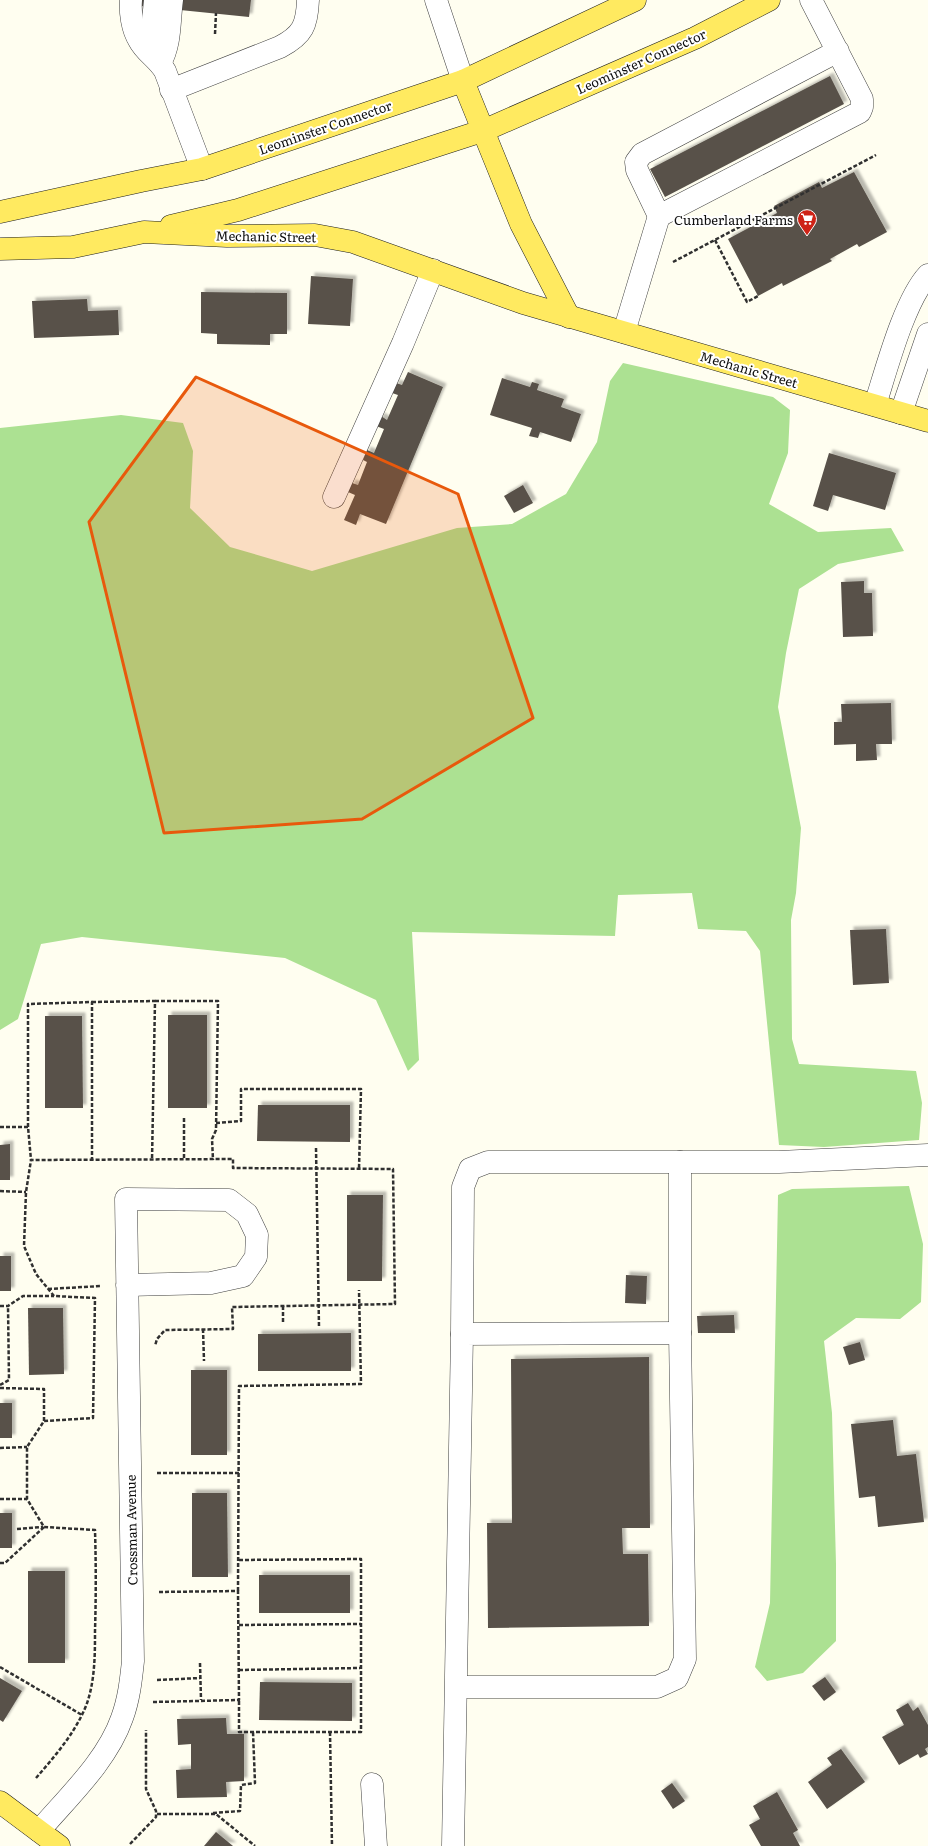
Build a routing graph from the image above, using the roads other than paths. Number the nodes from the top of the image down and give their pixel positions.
1 (131, 0) edge
2 (155, 0) edge
3 (172, 0) edge
4 (308, 0) edge
5 (436, 0) edge
6 (635, 0) edge
7 (769, 0) edge
8 (812, 0) edge
9 (838, 52) junction
10 (160, 63) junction
11 (463, 81) junction
12 (171, 90) junction
13 (485, 130) junction
14 (202, 169) junction
15 (0, 212) edge
16 (659, 216) junction
17 (144, 232) junction
18 (0, 249) edge
19 (433, 270) junction
20 (928, 275) edge
21 (569, 317) junction
22 (624, 332) junction
23 (928, 334) edge
24 (875, 405) junction
25 (901, 413) junction
26 (928, 421) edge
27 (334, 497) dead end
28 (928, 1155) edge
29 (680, 1162) junction
30 (127, 1284) junction
31 (462, 1334) junction
32 (680, 1334) junction
33 (456, 1687) junction
34 (372, 1784) dead end
35 (0, 1802) edge
36 (39, 1831) junction
37 (59, 1846) edge
38 (376, 1846) edge
39 (453, 1846) edge

1 - 10 street
2 - 10 street
3 - 10 street
4 - 12 street
5 - 11 street
6 - 11 main road, Leominster Connector
7 - 13 main road, Leominster Connector
8 - 9 street
9 - 16 street
9 - 16 street
10 - 12 street
11 - 13 main road
11 - 14 main road, Leominster Connector
12 - 14 street
13 - 17 main road, Leominster Connector
13 - 21 main road
14 - 15 main road, Leominster Connector
16 - 22 street
17 - 18 main road, Mechanic Street
17 - 19 main road, Mechanic Street
19 - 21 main road, Mechanic Street
19 - 27 street
20 - 24 street
21 - 22 main road, Mechanic Street
22 - 24 main road, Mechanic Street
23 - 25 street
24 - 25 main road, Mechanic Street
25 - 26 main road, Mechanic Street
28 - 29 street
29 - 31 street
29 - 32 street
30 - 30 street, Crossman Avenue
30 - 36 street, Crossman Avenue
31 - 32 street
31 - 33 street
32 - 33 street
33 - 39 street
34 - 38 street
35 - 36 main road
36 - 37 main road

